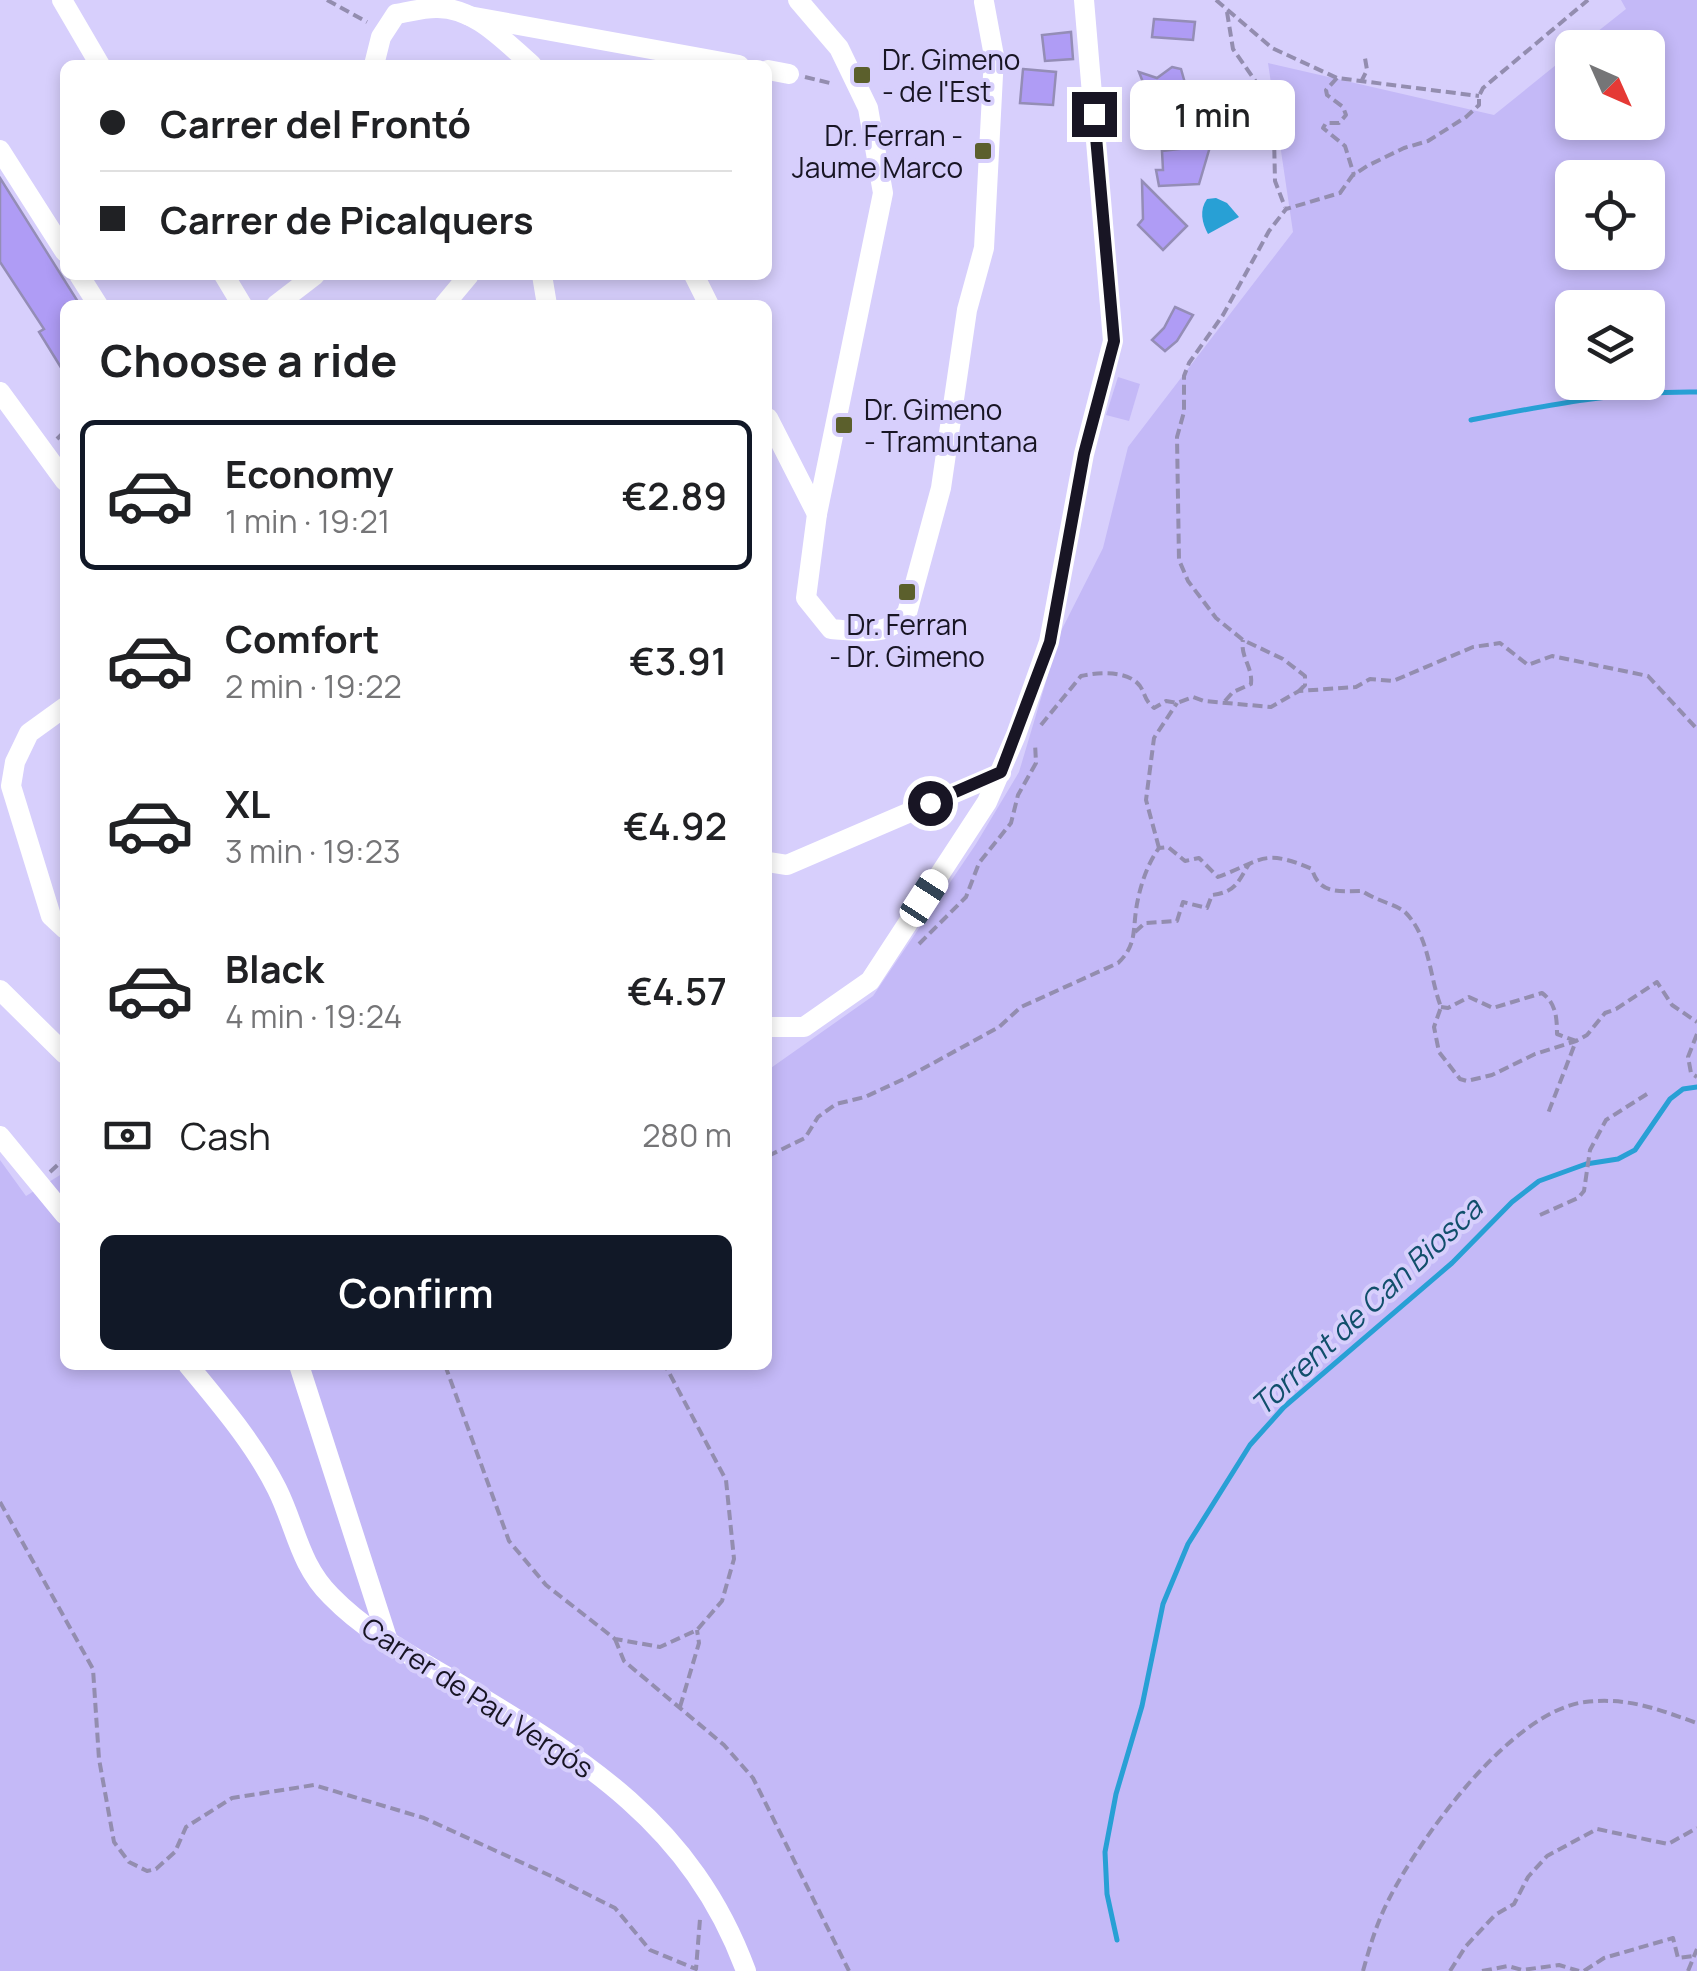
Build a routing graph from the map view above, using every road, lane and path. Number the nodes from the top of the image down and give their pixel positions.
1 (62, 0) edge
2 (327, 0) edge
3 (798, 0) edge
4 (1084, 0) edge
5 (1216, 0) edge
6 (1588, 0) edge
7 (983, 1) edge
8 (1227, 12) junction
9 (469, 16) junction
10 (382, 35) junction
11 (1365, 58) dead end
12 (97, 60) edge
13 (375, 60) edge
14 (526, 60) edge
15 (712, 60) edge
16 (772, 71) edge
17 (789, 74) joint
18 (1338, 78) junction
19 (1361, 82) junction
20 (857, 84) junction
21 (1478, 96) junction
22 (0, 150) edge
23 (1354, 175) junction
24 (1286, 209) junction
25 (60, 244) edge
26 (308, 280) edge
27 (465, 280) edge
28 (282, 300) edge
29 (448, 300) edge
30 (0, 392) edge
31 (772, 426) edge
32 (60, 474) edge
33 (817, 514) junction
34 (1244, 640) junction
35 (1299, 691) junction
36 (1225, 701) junction
37 (1176, 703) junction
38 (60, 711) edge
39 (1697, 728) edge
40 (1001, 772) junction
41 (1159, 848) junction
42 (1251, 861) junction
43 (772, 862) edge
44 (60, 924) edge
45 (1135, 932) junction
46 (916, 947) dead end
47 (0, 990) edge
48 (1441, 1008) junction
49 (1697, 1022) edge
50 (772, 1026) edge
51 (1697, 1034) edge
52 (1576, 1041) junction
53 (60, 1049) edge
54 (1697, 1077) edge
55 (1648, 1094) dead end
56 (1547, 1116) dead end
57 (0, 1136) edge
58 (772, 1154) edge
59 (60, 1209) edge
60 (1540, 1215) dead end
61 (192, 1370) edge
62 (301, 1370) edge
63 (447, 1370) edge
64 (669, 1370) edge
65 (0, 1502) edge
66 (697, 1630) junction
67 (615, 1640) junction
68 (388, 1641) junction
69 (680, 1707) junction
70 (1697, 1722) edge
71 (1697, 1828) edge
72 (711, 1898) junction
73 (1697, 1950) edge
74 (1693, 1956) junction
75 (697, 1970) edge
76 (746, 1971) edge
77 (848, 1971) edge
78 (1363, 1971) edge
79 (1450, 1971) edge
80 (1482, 1971) edge
81 (1582, 1971) edge
82 (1688, 1971) edge

1 - 12 street
2 - 10 path
3 - 20 street
4 - 40 street
5 - 8 path
6 - 21 path
7 - 33 street
8 - 18 path
8 - 24 path
9 - 10 street
9 - 14 street
9 - 15 street
10 - 13 street
11 - 19 path
16 - 17 street
17 - 20 path
18 - 19 path
18 - 23 path
19 - 21 path
20 - 33 street
21 - 23 path
22 - 25 street
23 - 24 path
24 - 34 path
26 - 28 street
27 - 29 street
30 - 32 street
31 - 33 street
34 - 35 path
34 - 36 path
35 - 36 path
35 - 39 path
36 - 37 path
37 - 41 path
37 - 46 path
38 - 44 street
40 - 43 street
40 - 50 street
41 - 42 path
41 - 45 path
42 - 45 path
42 - 48 path
45 - 58 path
47 - 53 street
48 - 52 path
48 - 52 path
49 - 52 path
51 - 54 path
52 - 56 path
55 - 60 path
57 - 59 street
61 - 68 street, Carrer de Pau Vergós
62 - 68 street
63 - 67 path
64 - 66 path
65 - 75 path
66 - 67 path
66 - 69 path
67 - 69 path
68 - 72 street, Carrer de Pau Vergós
69 - 77 path
70 - 78 path
71 - 79 path
72 - 75 path
72 - 76 street, Carrer de Pau Vergós
73 - 74 path
74 - 81 path
74 - 82 path
80 - 81 path

